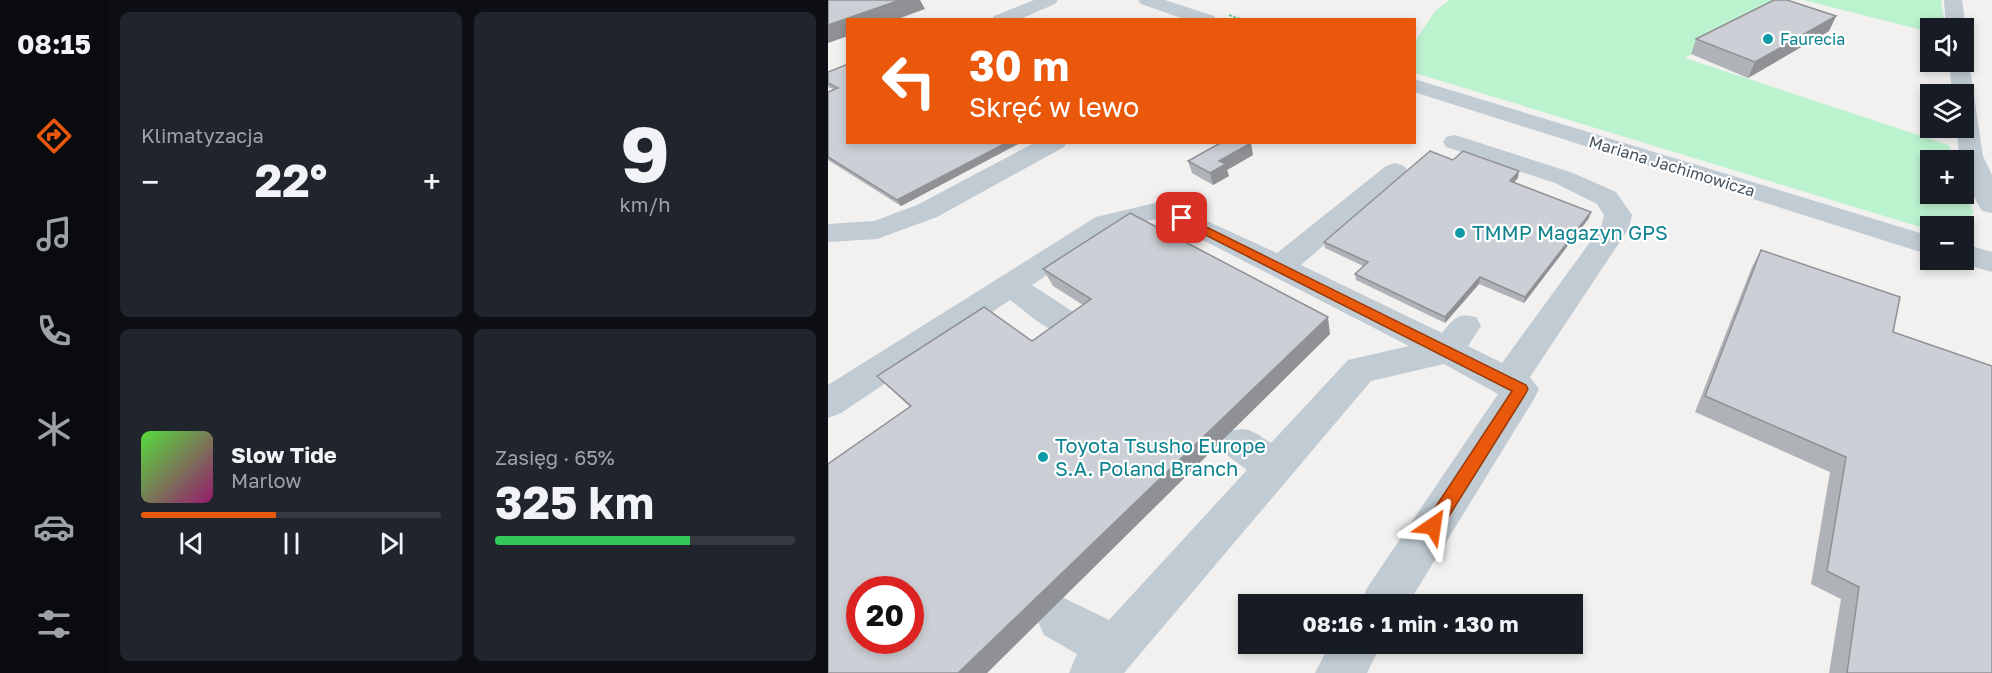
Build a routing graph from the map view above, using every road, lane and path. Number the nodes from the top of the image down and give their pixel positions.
1 (1048, 0) edge
2 (1147, 0) edge
3 (1953, 0) edge
4 (1006, 18) edge
5 (1200, 18) edge
6 (1955, 18) edge
7 (1416, 86) edge
8 (1974, 131) edge
9 (1455, 142) dead end
10 (1051, 144) edge
11 (1982, 158) edge
12 (1395, 171) dead end
13 (1992, 204) edge
14 (828, 233) edge
15 (1920, 243) edge
16 (1974, 257) edge
17 (1992, 262) edge
18 (1279, 267) junction
19 (1010, 285) junction
20 (1067, 324) edge
21 (1456, 338) junction
22 (1508, 382) junction
23 (828, 403) edge
24 (1241, 444) dead end
25 (1275, 467) junction
26 (1389, 594) edge
27 (1060, 619) dead end
28 (1351, 654) edge
29 (1104, 661) edge
30 (1339, 673) edge

1 - 4 street
2 - 5 street
3 - 6 street
7 - 15 street, Mariana Jachimowicza
8 - 11 street
9 - 22 street
10 - 14 street
11 - 13 street
12 - 18 street
16 - 17 street
18 - 19 street
18 - 21 street
19 - 20 street
19 - 23 street
21 - 22 street
21 - 25 street
22 - 26 street
24 - 25 street
25 - 29 street
27 - 29 street
28 - 30 street

